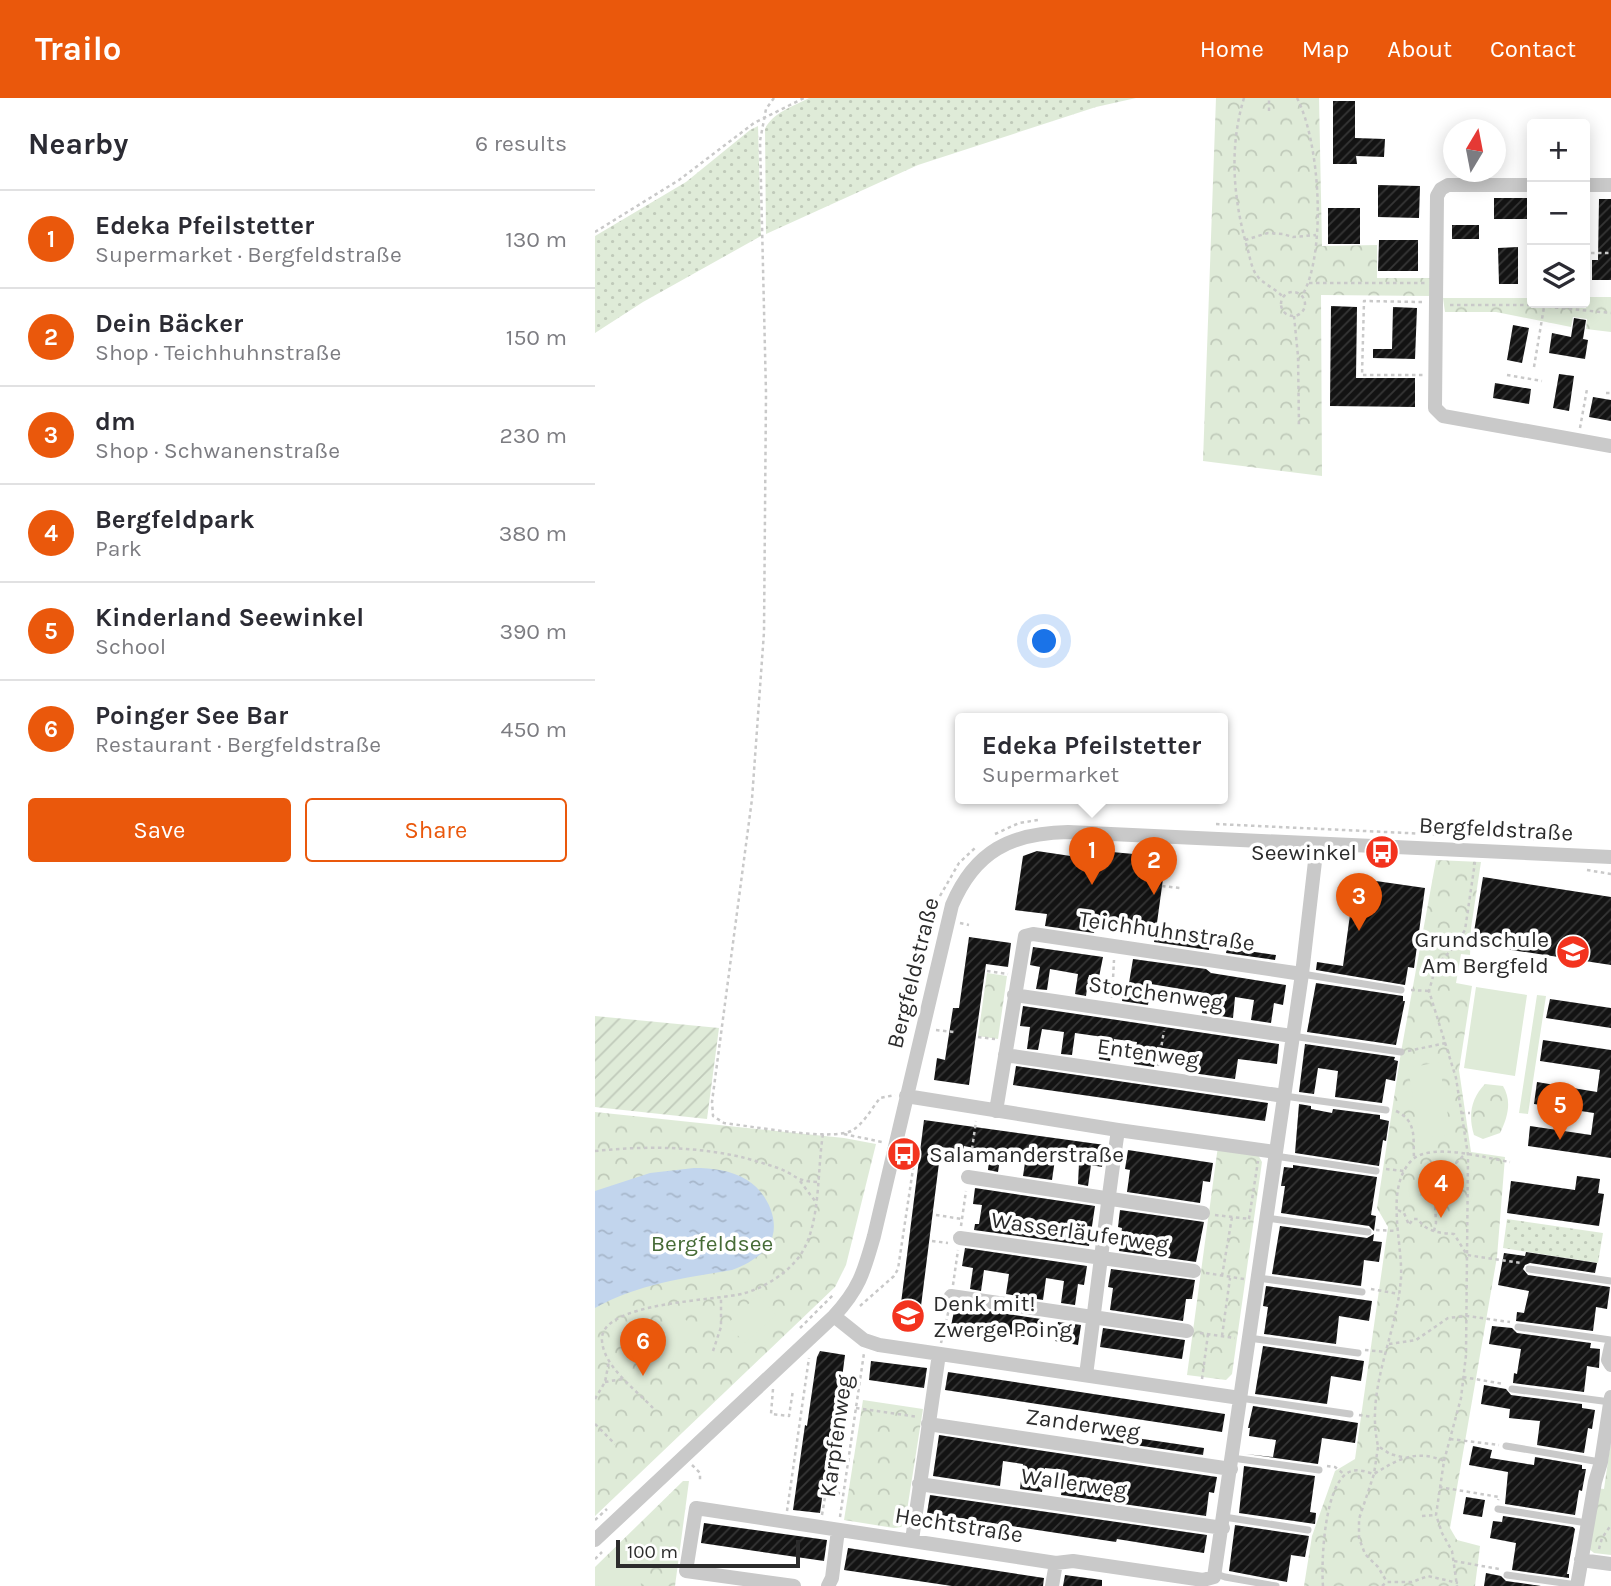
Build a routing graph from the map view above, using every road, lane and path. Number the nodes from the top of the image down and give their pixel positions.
1 (774, 98) edge
2 (804, 98) edge
3 (1244, 98) edge
4 (1269, 98) edge
5 (1297, 98) edge
6 (1269, 111) dead end
7 (763, 119) junction
8 (1527, 185) edge
9 (1590, 185) edge
10 (1611, 185) edge
11 (595, 232) edge
12 (1316, 235) junction
13 (1245, 240) junction
14 (1591, 253) dead end
15 (1611, 253) edge
16 (1309, 283) junction
17 (1436, 283) junction
18 (1302, 296) junction
19 (1283, 297) junction
20 (1431, 304) junction
21 (1527, 305) edge
22 (1544, 308) edge
23 (1555, 308) edge
24 (1611, 313) edge
25 (1294, 316) junction
26 (1534, 367) dead end
27 (1424, 375) dead end
28 (1507, 376) dead end
29 (1542, 381) dead end
30 (1587, 388) dead end
31 (1299, 426) dead end
32 (1579, 432) dead end
33 (1611, 446) edge
34 (1043, 820) dead end
35 (1212, 824) dead end
36 (987, 839) dead end
37 (1558, 840) dead end
38 (980, 844) dead end
39 (1317, 844) junction
40 (1477, 850) junction
41 (1611, 857) edge
42 (1584, 870) dead end
43 (1611, 874) edge
44 (1162, 886) dead end
45 (1180, 888) dead end
46 (938, 906) dead end
47 (964, 912) dead end
48 (969, 925) dead end
49 (1116, 946) junction
50 (1302, 974) junction
51 (1401, 990) joint
52 (1429, 991) junction
53 (1014, 995) junction
54 (1110, 1009) junction
55 (1166, 1017) junction
56 (954, 1032) dead end
57 (1292, 1035) junction
58 (933, 1041) dead end
59 (1446, 1043) junction
60 (1401, 1052) joint
61 (1005, 1055) junction
62 (1156, 1077) junction
63 (900, 1095) junction
64 (1284, 1096) junction
65 (891, 1106) dead end
66 (1386, 1110) joint
67 (996, 1111) junction
68 (1461, 1112) junction
69 (1470, 1114) dead end
70 (1118, 1130) junction
71 (841, 1133) junction
72 (823, 1134) junction
73 (882, 1142) dead end
74 (595, 1151) edge
75 (1259, 1154) dead end
76 (1275, 1154) junction
77 (1466, 1155) junction
78 (1414, 1158) junction
79 (1510, 1162) dead end
80 (1376, 1171) joint
81 (1403, 1171) junction
82 (968, 1177) dead end
83 (800, 1181) junction
84 (817, 1182) junction
85 (1107, 1199) junction
86 (815, 1201) junction
87 (1398, 1210) junction
88 (1203, 1213) joint
89 (936, 1215) dead end
90 (1231, 1217) junction
91 (1267, 1218) junction
92 (963, 1219) dead end
93 (1248, 1219) junction
94 (1397, 1231) junction
95 (1434, 1231) junction
96 (1368, 1232) joint
97 (932, 1241) dead end
98 (959, 1242) joint
99 (1467, 1255) junction
100 (1102, 1260) junction
101 (1528, 1269) joint
102 (1194, 1271) joint
103 (1222, 1276) junction
104 (1230, 1278) junction
105 (1258, 1278) junction
106 (1611, 1281) edge
107 (841, 1288) dead end
108 (1362, 1292) joint
109 (1399, 1294) junction
110 (951, 1296) dead end
111 (721, 1297) junction
112 (834, 1316) junction
113 (1467, 1316) junction
114 (1094, 1317) junction
115 (801, 1327) dead end
116 (1518, 1327) joint
117 (1187, 1331) joint
118 (1208, 1334) junction
119 (1222, 1336) junction
120 (1249, 1338) junction
121 (1611, 1340) edge
122 (1389, 1344) junction
123 (1611, 1346) edge
124 (865, 1347) dead end
125 (713, 1351) dead end
126 (1386, 1352) junction
127 (810, 1353) dead end
128 (1358, 1353) joint
129 (939, 1354) junction
130 (609, 1361) junction
131 (1611, 1365) edge
132 (1086, 1375) junction
133 (1463, 1377) junction
134 (624, 1378) junction
135 (605, 1382) junction
136 (1512, 1389) joint
137 (773, 1390) dead end
138 (793, 1390) dead end
139 (1201, 1393) junction
140 (1240, 1398) junction
141 (595, 1399) edge
142 (1611, 1400) edge
143 (653, 1408) dead end
144 (856, 1408) junction
145 (1350, 1414) joint
146 (1373, 1417) junction
147 (926, 1421) junction
148 (595, 1424) edge
149 (1450, 1438) junction
150 (615, 1444) dead end
151 (1378, 1446) junction
152 (1506, 1446) joint
153 (1402, 1457) junction
154 (1444, 1461) junction
155 (1601, 1462) junction
156 (1232, 1463) junction
157 (692, 1465) dead end
158 (1319, 1470) joint
159 (1374, 1474) junction
160 (1345, 1475) junction
161 (700, 1480) dead end
162 (919, 1484) junction
163 (1439, 1488) junction
164 (843, 1494) junction
165 (615, 1502) dead end
166 (1498, 1509) joint
167 (1436, 1515) junction
168 (1422, 1516) dead end
169 (595, 1520) edge
170 (786, 1521) junction
171 (1223, 1522) junction
172 (1587, 1523) junction
173 (1611, 1525) edge
174 (821, 1527) junction
175 (838, 1530) junction
176 (1308, 1530) dead end
177 (595, 1540) edge
178 (912, 1540) junction
179 (1581, 1560) junction
180 (1454, 1562) junction
181 (1056, 1563) junction
182 (1604, 1563) edge
183 (1507, 1575) joint
184 (1216, 1579) edge
185 (1387, 1582) junction
186 (1457, 1585) edge
187 (794, 1586) edge
188 (828, 1586) edge
189 (1052, 1586) edge
190 (1276, 1586) edge
191 (1323, 1586) edge
192 (1383, 1586) edge
193 (1577, 1586) edge

1 - 7 path
2 - 7 path
3 - 13 path
4 - 6 path
5 - 12 path
7 - 11 path
7 - 72 path
8 - 17 street
9 - 10 street
12 - 13 path
12 - 16 path
13 - 19 path
14 - 15 path
16 - 17 path
16 - 18 path
17 - 20 street
18 - 19 path
18 - 25 path
19 - 25 path
20 - 21 path
20 - 27 path
20 - 33 street
22 - 26 path
23 - 24 path
25 - 31 path
28 - 29 path
30 - 32 path
34 - 36 path
35 - 37 path
38 - 46 path
39 - 40 street, Bergfeldstraße
39 - 50 street
39 - 63 street, Bergfeldstraße
40 - 41 street, Bergfeldstraße
40 - 52 path
42 - 43 path
44 - 45 path
47 - 48 path
49 - 50 street, Teichhuhnstraße
49 - 53 street, Teichhuhnstraße
49 - 54 path
50 - 51 lane
50 - 57 street
51 - 52 path
52 - 59 path
53 - 54 street, Storchenweg
53 - 61 street
54 - 55 street, Storchenweg
55 - 57 street, Storchenweg
55 - 62 path
56 - 58 path
57 - 60 lane
57 - 64 street
59 - 60 path
59 - 68 path
61 - 62 street, Entenweg
61 - 67 street
62 - 64 street, Entenweg
63 - 65 path
63 - 67 street
63 - 71 path
63 - 112 street, Bergfeldstraße
64 - 66 lane
64 - 76 street
66 - 78 path
67 - 70 street
68 - 69 path
68 - 77 path
70 - 76 street
70 - 85 street
71 - 72 path
71 - 73 path
72 - 84 path
74 - 83 path
75 - 93 path
76 - 80 lane
76 - 91 street
77 - 78 path
77 - 79 path
77 - 95 path
77 - 99 path
78 - 81 path
80 - 81 path
81 - 87 path
82 - 85 street
83 - 84 path
83 - 86 path
84 - 86 path
85 - 88 street
85 - 100 street
86 - 111 path
87 - 94 path
87 - 95 path
88 - 90 path
89 - 92 path
90 - 93 path
90 - 103 path
91 - 93 path
91 - 96 lane
91 - 105 street
94 - 96 path
94 - 109 path
95 - 99 path
97 - 98 path
98 - 100 street, Wasserläuferweg
99 - 101 path
99 - 113 path
100 - 102 street, Wasserläuferweg
100 - 114 street
101 - 106 lane
102 - 103 path
103 - 104 path
104 - 105 path
104 - 119 path
105 - 108 lane
105 - 120 street
107 - 115 path
108 - 109 path
109 - 122 path
110 - 114 street
111 - 125 path
111 - 130 path
112 - 129 street
112 - 177 street, Bergfeldstraße
113 - 116 path
113 - 122 path
113 - 133 path
114 - 117 street
114 - 132 street
116 - 121 lane
117 - 118 path
118 - 119 path
118 - 139 path
119 - 120 path
120 - 128 lane
120 - 140 street
122 - 126 path
123 - 131 street
124 - 144 path, Karpfenweg
126 - 128 path
126 - 146 path
127 - 170 path
129 - 132 street
129 - 147 street
130 - 134 path
130 - 135 path
132 - 139 street
133 - 136 path
133 - 149 path
134 - 135 path
134 - 143 path
135 - 141 path
136 - 142 lane
137 - 138 path
139 - 140 street
140 - 145 lane
140 - 156 street
142 - 155 street
144 - 147 path
144 - 164 path, Karpfenweg
145 - 146 path
146 - 151 path
147 - 156 street, Zanderweg
147 - 162 street
148 - 150 path
149 - 152 path
149 - 154 path
151 - 153 path
151 - 159 path
152 - 155 lane
153 - 154 path
153 - 159 path
154 - 163 path
155 - 172 street
156 - 158 lane
156 - 171 street
157 - 161 path
158 - 160 path
159 - 160 path
159 - 185 path
160 - 191 path
162 - 171 street, Wallerweg
162 - 178 street
163 - 166 path
163 - 167 path
164 - 174 path
164 - 175 path, Karpfenweg
165 - 169 path
166 - 172 lane
167 - 168 path
167 - 180 path
170 - 174 street, Hechtstraße
170 - 187 street, Hechtstraße
171 - 176 lane
171 - 184 street
172 - 179 street
173 - 182 path
174 - 175 street, Hechtstraße
175 - 178 street, Hechtstraße
175 - 188 street
178 - 181 street, Hechtstraße
179 - 182 street
179 - 193 street
180 - 183 path
180 - 186 path
181 - 184 street, Hechtstraße
181 - 189 street
183 - 193 lane
184 - 190 lane
185 - 186 path
185 - 192 path

